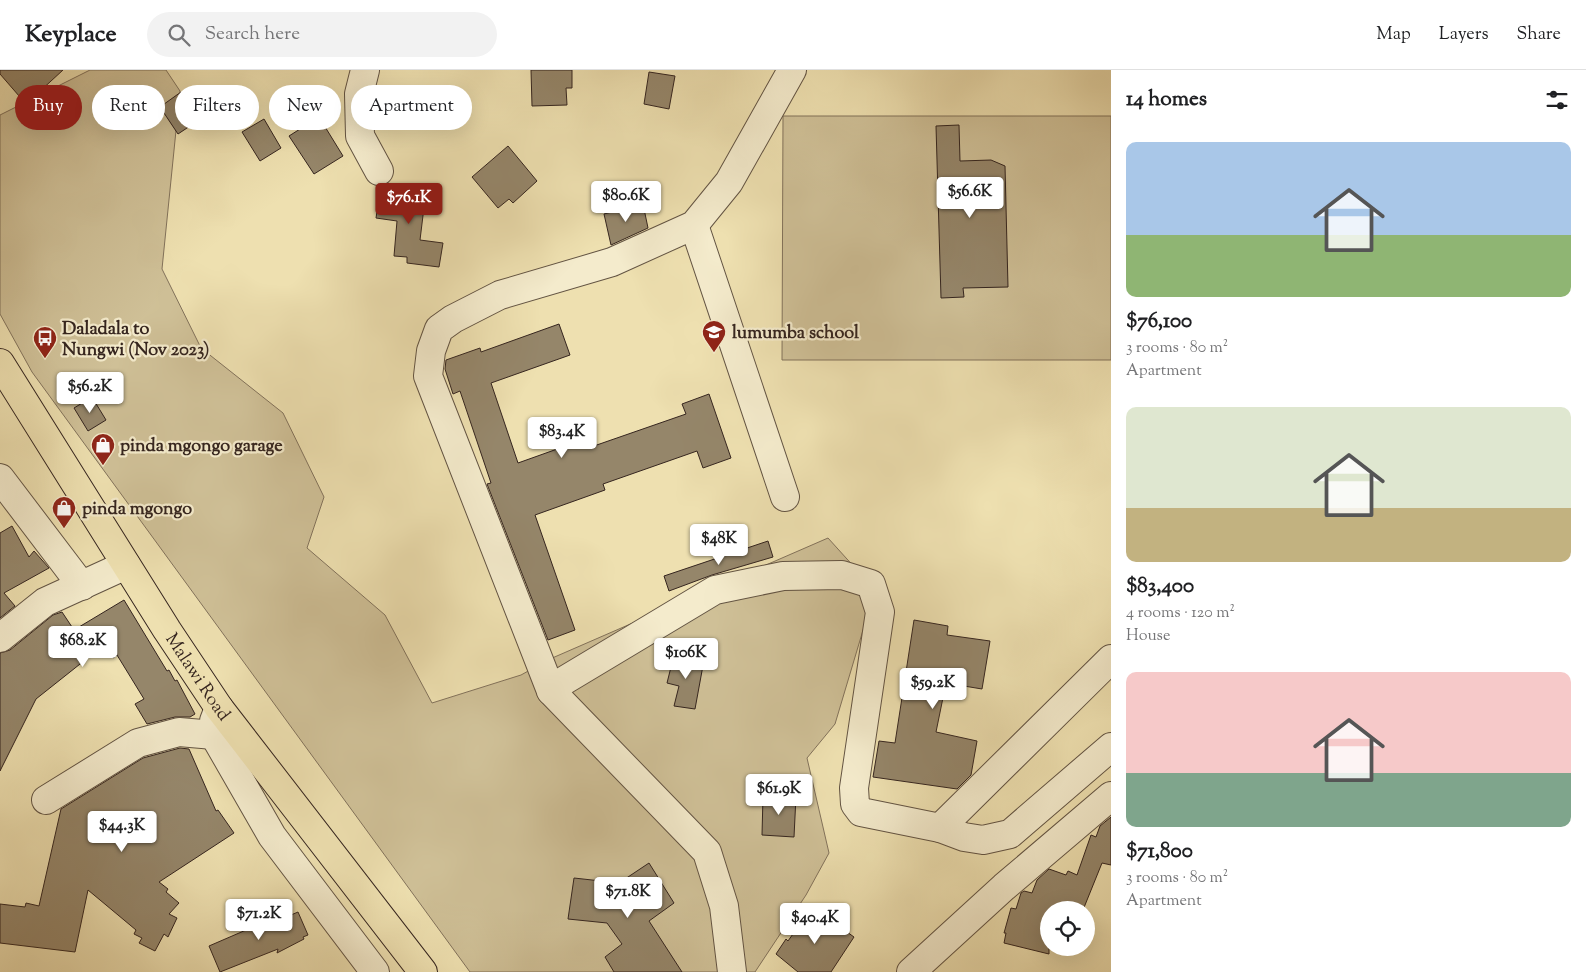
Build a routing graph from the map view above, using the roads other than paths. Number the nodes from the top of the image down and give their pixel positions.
1 (365, 70) edge
2 (792, 70) edge
3 (379, 171) dead end
4 (694, 224) junction
5 (0, 363) edge
6 (0, 478) edge
7 (785, 497) dead end
8 (126, 565) junction
9 (82, 586) junction
10 (0, 638) edge
11 (1111, 658) edge
12 (551, 691) junction
13 (219, 708) junction
14 (214, 735) junction
15 (1111, 747) edge
16 (1111, 796) edge
17 (46, 800) dead end
18 (940, 828) junction
19 (375, 972) edge
20 (423, 972) edge
21 (732, 972) edge
22 (911, 972) edge

1 - 3 street
2 - 4 street
4 - 7 street
4 - 12 street
5 - 8 main road, Malawi Road
6 - 9 street
8 - 9 street
8 - 13 main road, Malawi Road
9 - 10 street
11 - 18 street
12 - 18 street
12 - 21 street
13 - 14 street
13 - 20 main road, Malawi Road
14 - 17 street
14 - 19 street
15 - 18 street
16 - 22 street

